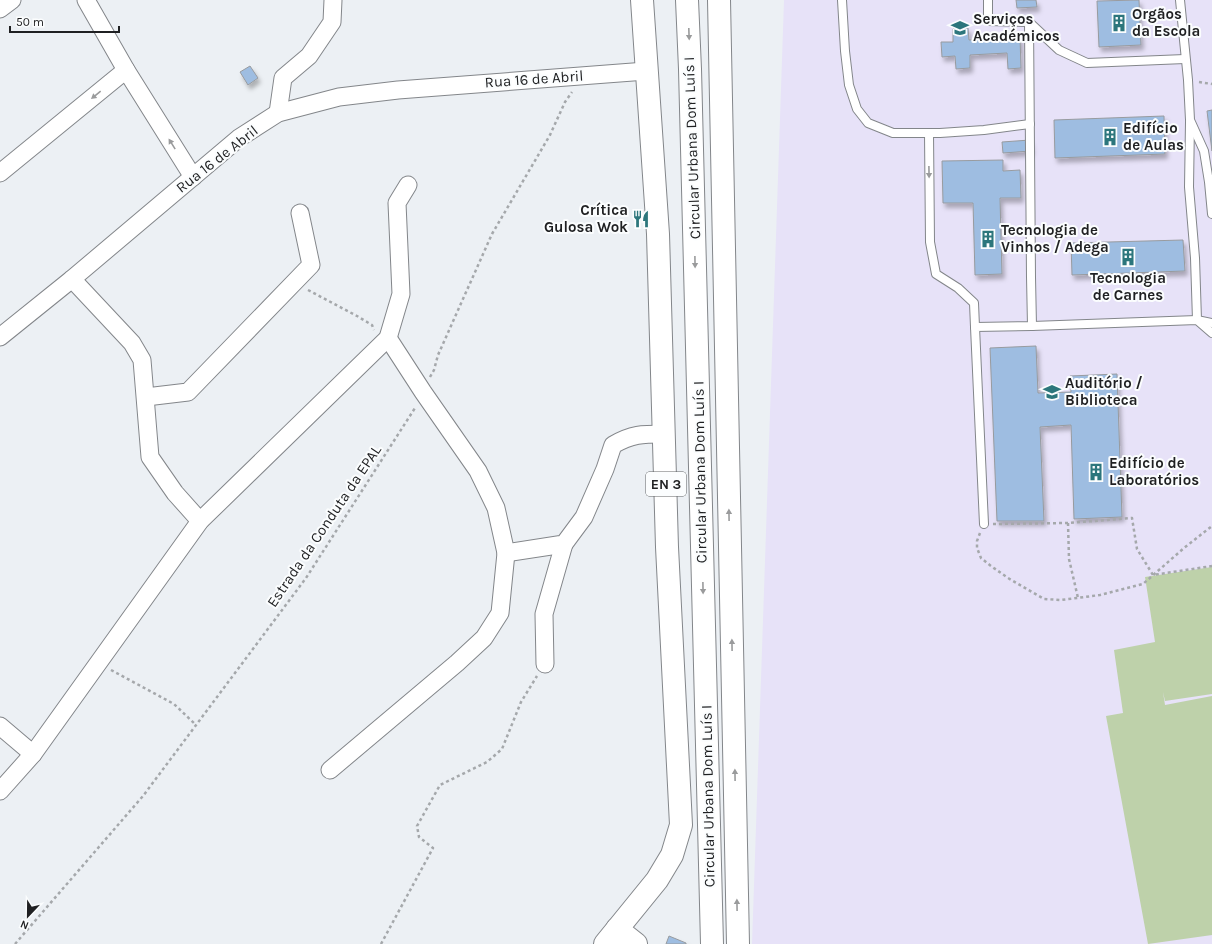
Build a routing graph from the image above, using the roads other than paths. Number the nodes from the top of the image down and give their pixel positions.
1 (12, 0) edge
2 (86, 0) edge
3 (333, 0) edge
4 (642, 0) edge
5 (687, 0) edge
6 (719, 0) edge
7 (842, 0) edge
8 (988, 0) edge
9 (1180, 0) edge
10 (0, 9) edge
11 (1029, 22) junction
12 (1186, 59) junction
13 (126, 70) junction
14 (646, 71) junction
15 (278, 113) junction
16 (1190, 120) junction
17 (1030, 124) junction
18 (929, 133) junction
19 (0, 173) edge
20 (193, 177) junction
21 (408, 185) dead end
22 (300, 213) dead end
23 (1212, 214) edge
24 (72, 279) junction
25 (1197, 320) junction
26 (1212, 323) edge
27 (1032, 326) junction
28 (975, 327) junction
29 (1212, 333) edge
30 (0, 337) edge
31 (388, 338) junction
32 (146, 397) junction
33 (664, 434) junction
34 (200, 520) junction
35 (984, 524) road end
36 (564, 544) junction
37 (506, 553) junction
38 (545, 664) road end
39 (0, 726) edge
40 (33, 754) junction
41 (330, 770) dead end
42 (0, 791) edge
43 (611, 936) edge
44 (636, 944) edge
45 (712, 944) edge
46 (738, 944) edge

1 - 10 street
2 - 13 street
3 - 15 street
4 - 14 main road, EN 3
5 -> 45 main road, Circular Urbana Dom Luís I
46 -> 6 main road, Circular Urbana Dom Luís I
7 - 18 lane
8 - 11 lane
9 - 12 lane
11 - 12 lane
11 - 17 lane
12 - 16 lane
13 -> 19 street
20 -> 13 street
14 - 15 street, Rua 16 de Abril
14 - 33 main road, EN 3
15 - 20 street, Rua 16 de Abril
16 - 23 lane
16 - 25 lane
17 - 18 lane
17 - 27 lane
18 -> 28 lane
20 - 24 street, Rua 16 de Abril
21 - 31 street
22 - 32 street
24 - 30 street, Rua 16 de Abril
24 - 32 street
25 - 26 lane
25 - 27 lane
25 - 29 lane
27 - 28 lane
28 - 35 lane
31 - 34 street
31 - 37 street
32 - 34 street
33 - 36 street
33 - 43 main road, EN 3
34 - 40 street
36 - 37 street
36 - 38 street
37 - 41 street
39 - 40 street
40 - 42 street
43 - 44 main road

